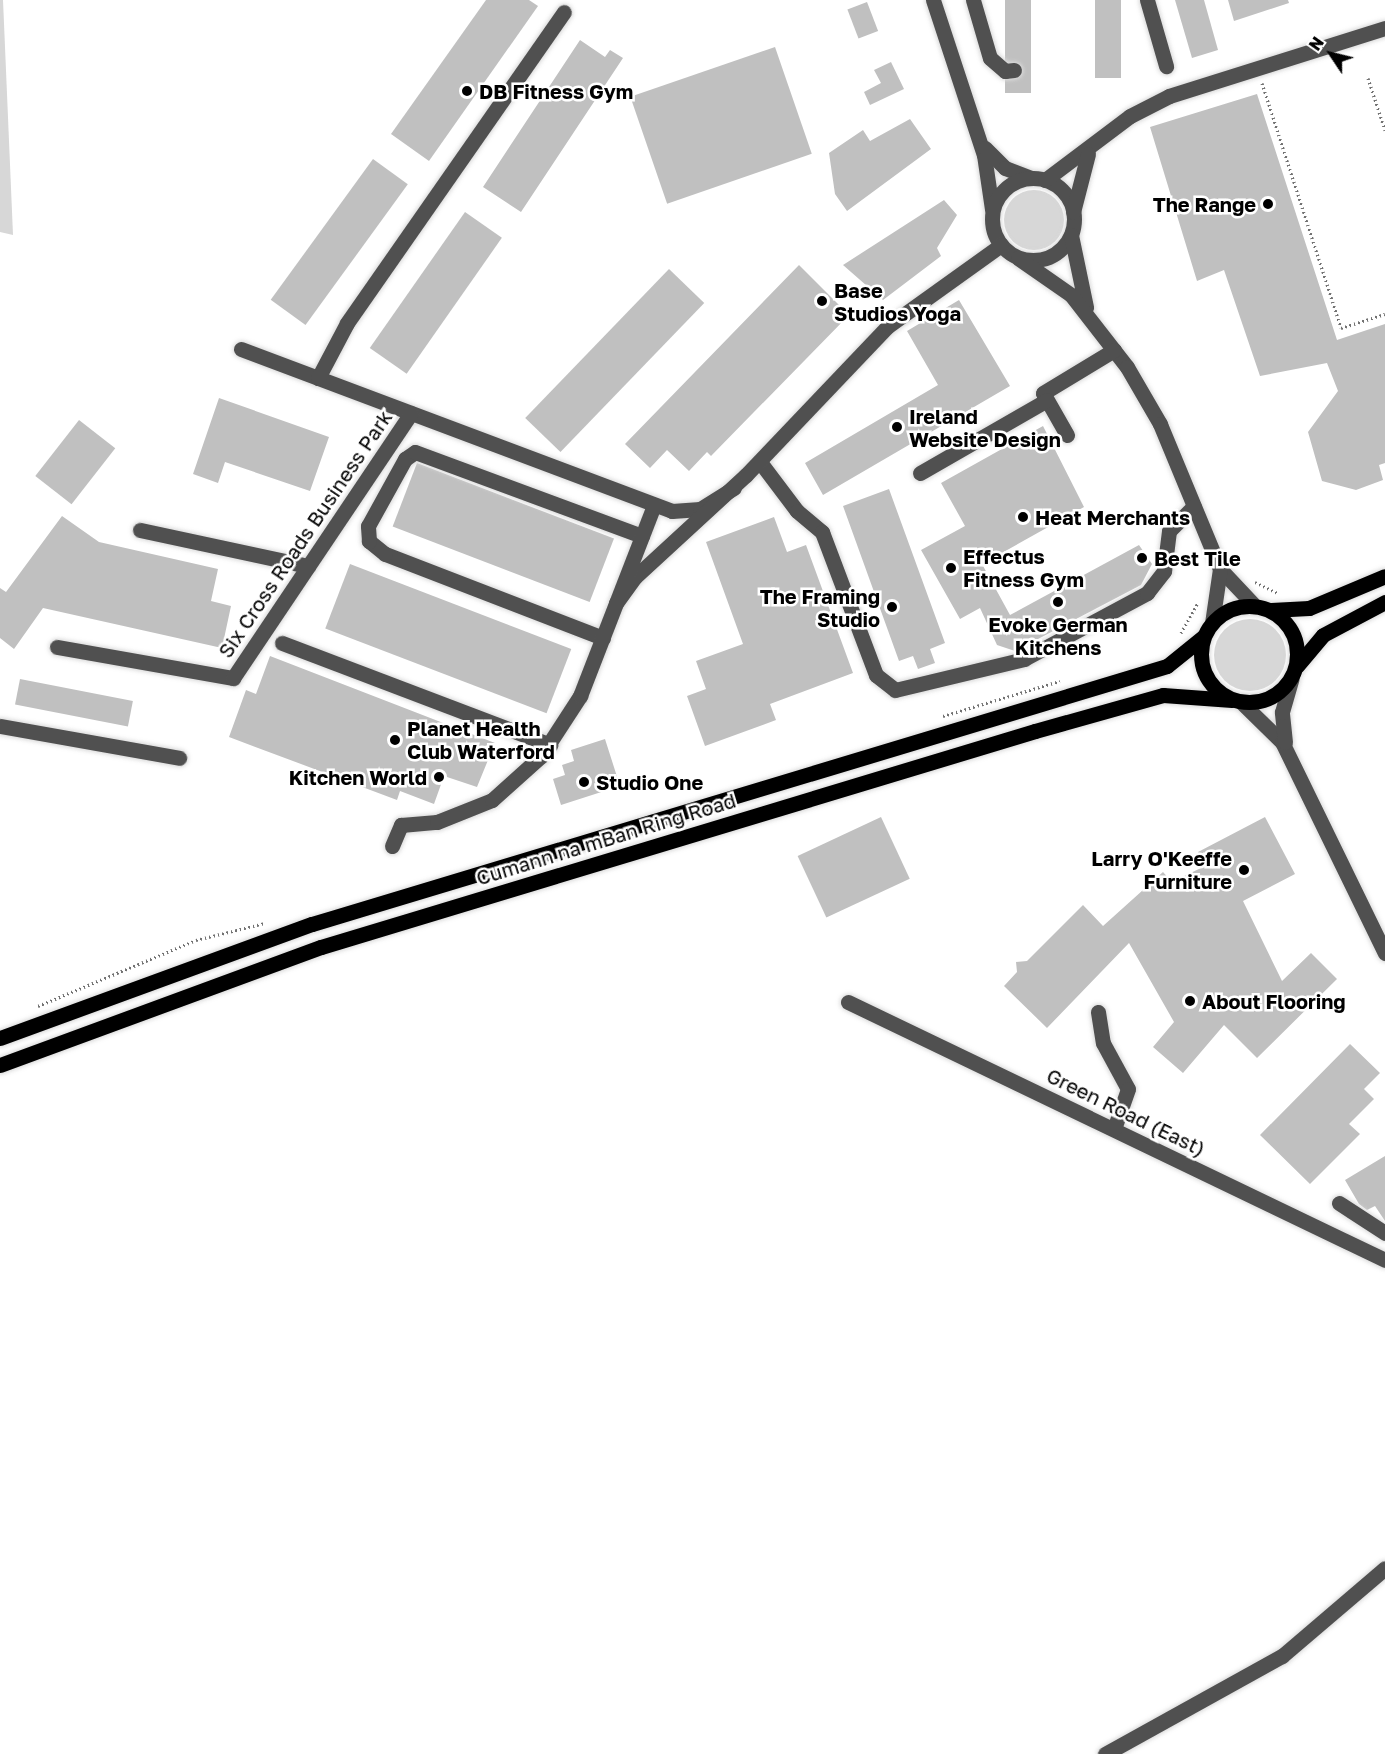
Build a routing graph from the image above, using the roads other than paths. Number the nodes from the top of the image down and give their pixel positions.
1 (933, 0) edge
2 (973, 0) edge
3 (1148, 0) edge
4 (564, 12) dead end
5 (1385, 28) edge
6 (1166, 66) dead end
7 (1014, 70) dead end
8 (979, 141) junction
9 (1095, 144) junction
10 (1040, 179) junction
11 (1073, 212) junction
12 (992, 218) junction
13 (1071, 235) junction
14 (1001, 245) junction
15 (1018, 258) junction
16 (1093, 321) junction
17 (241, 349) dead end
18 (1114, 350) junction
19 (318, 378) junction
20 (1047, 400) junction
21 (411, 413) junction
22 (1067, 435) dead end
23 (760, 462) junction
24 (920, 473) dead end
25 (734, 488) junction
26 (654, 505) junction
27 (1194, 506) junction
28 (140, 530) dead end
29 (642, 536) junction
30 (308, 566) junction
31 (1220, 568) junction
32 (1385, 576) edge
33 (1385, 602) edge
34 (616, 603) junction
35 (1261, 608) junction
36 (1212, 623) junction
37 (1203, 637) junction
38 (603, 638) junction
39 (282, 644) dead end
40 (57, 647) dead end
41 (1293, 675) junction
42 (1236, 701) junction
43 (0, 726) edge
44 (550, 745) junction
45 (1287, 751) junction
46 (179, 758) dead end
47 (392, 846) dead end
48 (1385, 953) edge
49 (848, 1002) dead end
50 (1098, 1012) dead end
51 (0, 1038) edge
52 (0, 1065) edge
53 (1114, 1129) junction
54 (1339, 1203) dead end
55 (1385, 1233) edge
56 (1385, 1260) edge
57 (1385, 1568) edge
58 (1104, 1754) edge

1 - 8 street
2 - 7 street
3 - 6 street
4 - 19 street
5 - 9 street
8 - 10 street
8 - 12 street
9 - 10 street
9 - 11 street
10 - 11 street
10 - 12 street
11 - 13 street
12 - 14 street
13 - 15 street
13 - 16 street
14 - 15 street
14 - 23 street, Six Cross Roads Business Park
15 - 16 street
16 - 18 street
17 - 19 street, Six Cross Roads Business Park
18 - 20 street
18 - 27 street
19 - 21 street, Six Cross Roads Business Park
20 - 22 street
20 - 24 street
21 - 26 street, Six Cross Roads Business Park
21 - 30 street, Six Cross Roads Business Park
23 - 25 street, Six Cross Roads Business Park
23 - 27 street
25 - 26 street, Six Cross Roads Business Park
25 - 34 street, Six Cross Roads Business Park
26 - 29 street, Six Cross Roads Business Park
27 - 31 street
28 - 30 street
29 - 34 street, Six Cross Roads Business Park
29 - 38 street
30 - 40 street, Six Cross Roads Business Park
31 - 35 street
31 - 36 street
32 - 35 main road
33 - 41 main road
34 - 38 street, Six Cross Roads Business Park
35 - 36 main road
35 - 41 main road
36 - 37 main road
37 - 42 main road
37 - 51 main road, Cumann na mBan Ring Road
38 - 44 street, Six Cross Roads Business Park
39 - 44 street
41 - 42 main road
41 - 45 street
42 - 45 street
42 - 52 main road, Cumann na mBan Ring Road
43 - 46 street
44 - 47 street, Six Cross Roads Business Park
45 - 48 street
49 - 53 street, Green Road (East)
50 - 53 street
53 - 56 street, Green Road (East)
54 - 55 street
57 - 58 street

